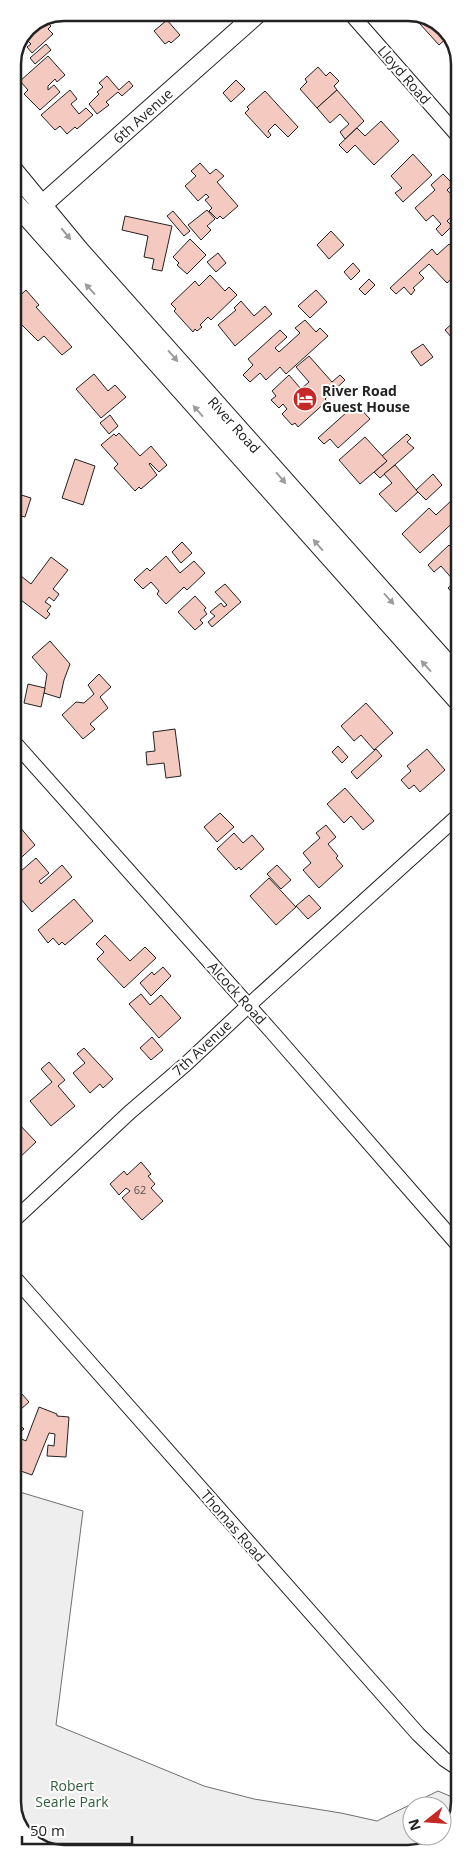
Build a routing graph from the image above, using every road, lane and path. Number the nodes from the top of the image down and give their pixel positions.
1 (249, 21) edge
2 (357, 21) edge
3 (451, 128) edge
4 (21, 180) edge
5 (42, 204) junction
6 (21, 211) edge
7 (27, 218) junction
8 (226, 429) junction
9 (352, 571) junction
10 (451, 669) edge
11 (451, 692) edge
12 (21, 750) edge
13 (451, 822) edge
14 (248, 1006) junction
15 (21, 1214) edge
16 (451, 1237) edge
17 (21, 1285) edge
18 (451, 1763) edge

1 - 5 main road, 6th Avenue
2 - 3 street, Lloyd Road
4 - 5 main road, River Road
5 - 7 main road, 6th Avenue
5 -> 8 main road, River Road
6 - 7 main road, River Road
8 -> 7 main road, River Road
8 - 9 main road, River Road
9 -> 10 main road, River Road
11 -> 9 main road, River Road
12 - 14 street, Alcock Road
13 - 14 street, 7th Avenue
14 - 15 street, 7th Avenue
14 - 16 street, Alcock Road
17 - 18 street, Thomas Road

